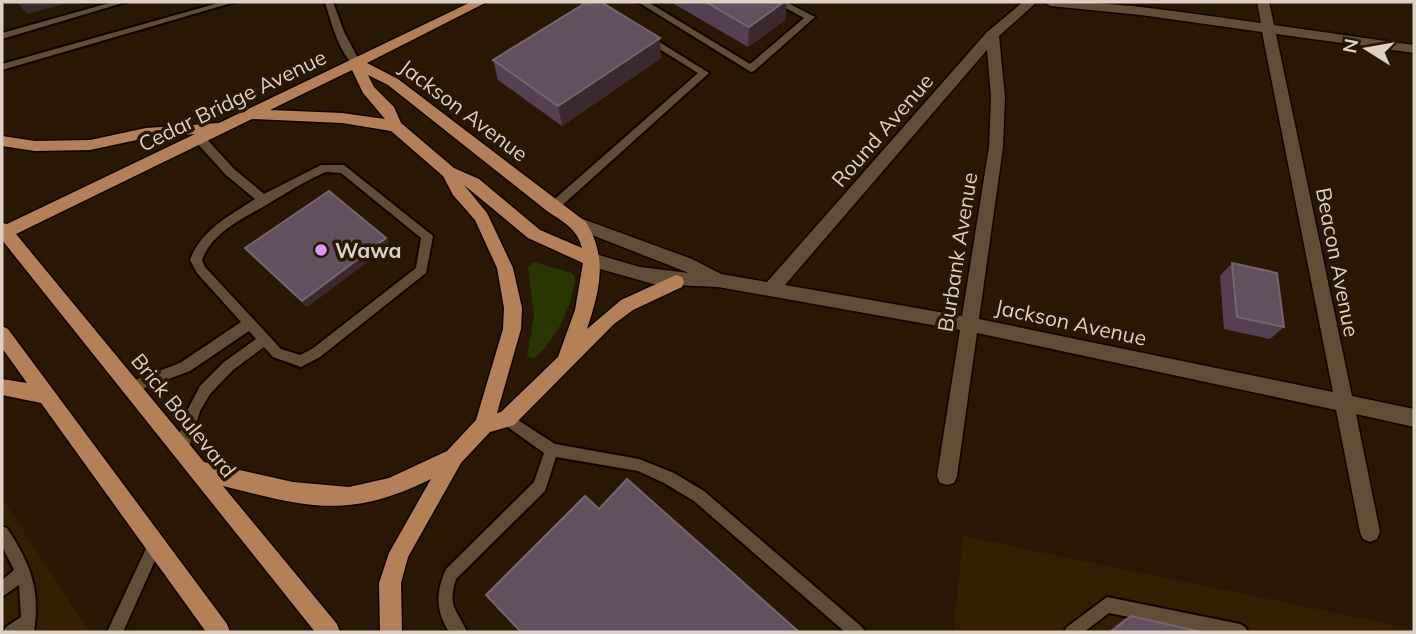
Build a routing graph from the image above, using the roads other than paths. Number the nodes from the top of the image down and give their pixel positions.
1 (122, 2) edge
2 (231, 2) edge
3 (329, 2) edge
4 (481, 2) edge
5 (642, 2) edge
6 (779, 2) edge
7 (1031, 2) edge
8 (1050, 2) edge
9 (1262, 2) edge
10 (633, 28) edge
11 (1268, 29) junction
12 (992, 35) junction
13 (2, 36) edge
14 (1414, 49) edge
15 (355, 62) junction
16 (2, 67) edge
17 (252, 114) junction
18 (228, 126) junction
19 (396, 126) junction
20 (200, 139) junction
21 (2, 141) edge
22 (449, 172) junction
23 (264, 201) junction
24 (553, 207) junction
25 (580, 225) junction
26 (3, 232) edge
27 (592, 260) junction
28 (718, 279) junction
29 (676, 282) junction
30 (770, 290) junction
31 (249, 324) junction
32 (968, 324) junction
33 (2, 334) edge
34 (265, 339) junction
35 (566, 359) junction
36 (2, 387) edge
37 (129, 388) junction
38 (45, 395) junction
39 (1343, 403) junction
40 (1414, 418) edge
41 (506, 419) junction
42 (484, 425) junction
43 (552, 450) junction
44 (181, 451) junction
45 (454, 457) junction
46 (196, 470) junction
47 (947, 476) dead end
48 (1370, 532) dead end
49 (2, 533) edge
50 (155, 545) junction
51 (24, 571) junction
52 (2, 590) edge
53 (27, 627) edge
54 (11, 632) edge
55 (115, 632) edge
56 (219, 632) edge
57 (329, 632) edge
58 (391, 632) edge
59 (459, 632) edge
60 (857, 632) edge
61 (1072, 632) edge
62 (1240, 632) edge

1 - 13 lane
2 - 16 lane
3 - 15 lane
4 - 15 main road, Cedar Bridge Avenue
5 - 6 lane
7 - 12 street, Round Avenue
8 - 11 street
9 - 11 street, Beacon Avenue
10 - 24 lane
11 - 14 street
11 - 39 street, Beacon Avenue
12 - 30 street, Round Avenue
12 - 32 street, Burbank Avenue
15 - 17 main road, Cedar Bridge Avenue
15 - 19 main road, Jackson Avenue
15 - 24 main road, Jackson Avenue
17 - 18 main road, Cedar Bridge Avenue
17 - 19 main road
18 - 20 main road, Cedar Bridge Avenue
18 - 21 main road
19 - 22 main road, Jackson Avenue
20 - 23 lane
20 - 26 main road, Cedar Bridge Avenue
22 - 27 main road, Jackson Avenue
22 - 42 main road
23 - 31 lane
23 - 34 lane
24 - 25 main road, Jackson Avenue
25 - 27 main road
25 - 28 street, Jackson Avenue
26 - 37 main road, Brick Boulevard
27 - 29 street, Jackson Avenue
27 - 35 main road
28 - 29 street, Jackson Avenue
28 - 30 street, Jackson Avenue
29 - 35 main road
30 - 32 street, Jackson Avenue
31 - 34 lane
31 - 37 lane
32 - 39 street, Jackson Avenue
32 - 47 street, Burbank Avenue
33 - 38 main road
34 - 44 lane
35 - 41 main road
36 - 38 main road
37 - 44 main road, Brick Boulevard
38 - 50 main road
39 - 40 street, Jackson Avenue
39 - 48 street, Beacon Avenue
41 - 42 main road
41 - 43 lane
42 - 45 main road
43 - 59 lane
43 - 60 lane
44 - 46 main road, Brick Boulevard
45 - 46 main road
45 - 58 main road
46 - 57 main road, Brick Boulevard
49 - 51 lane
50 - 55 lane
50 - 56 main road
51 - 52 lane
51 - 53 lane
53 - 54 lane
61 - 62 lane

